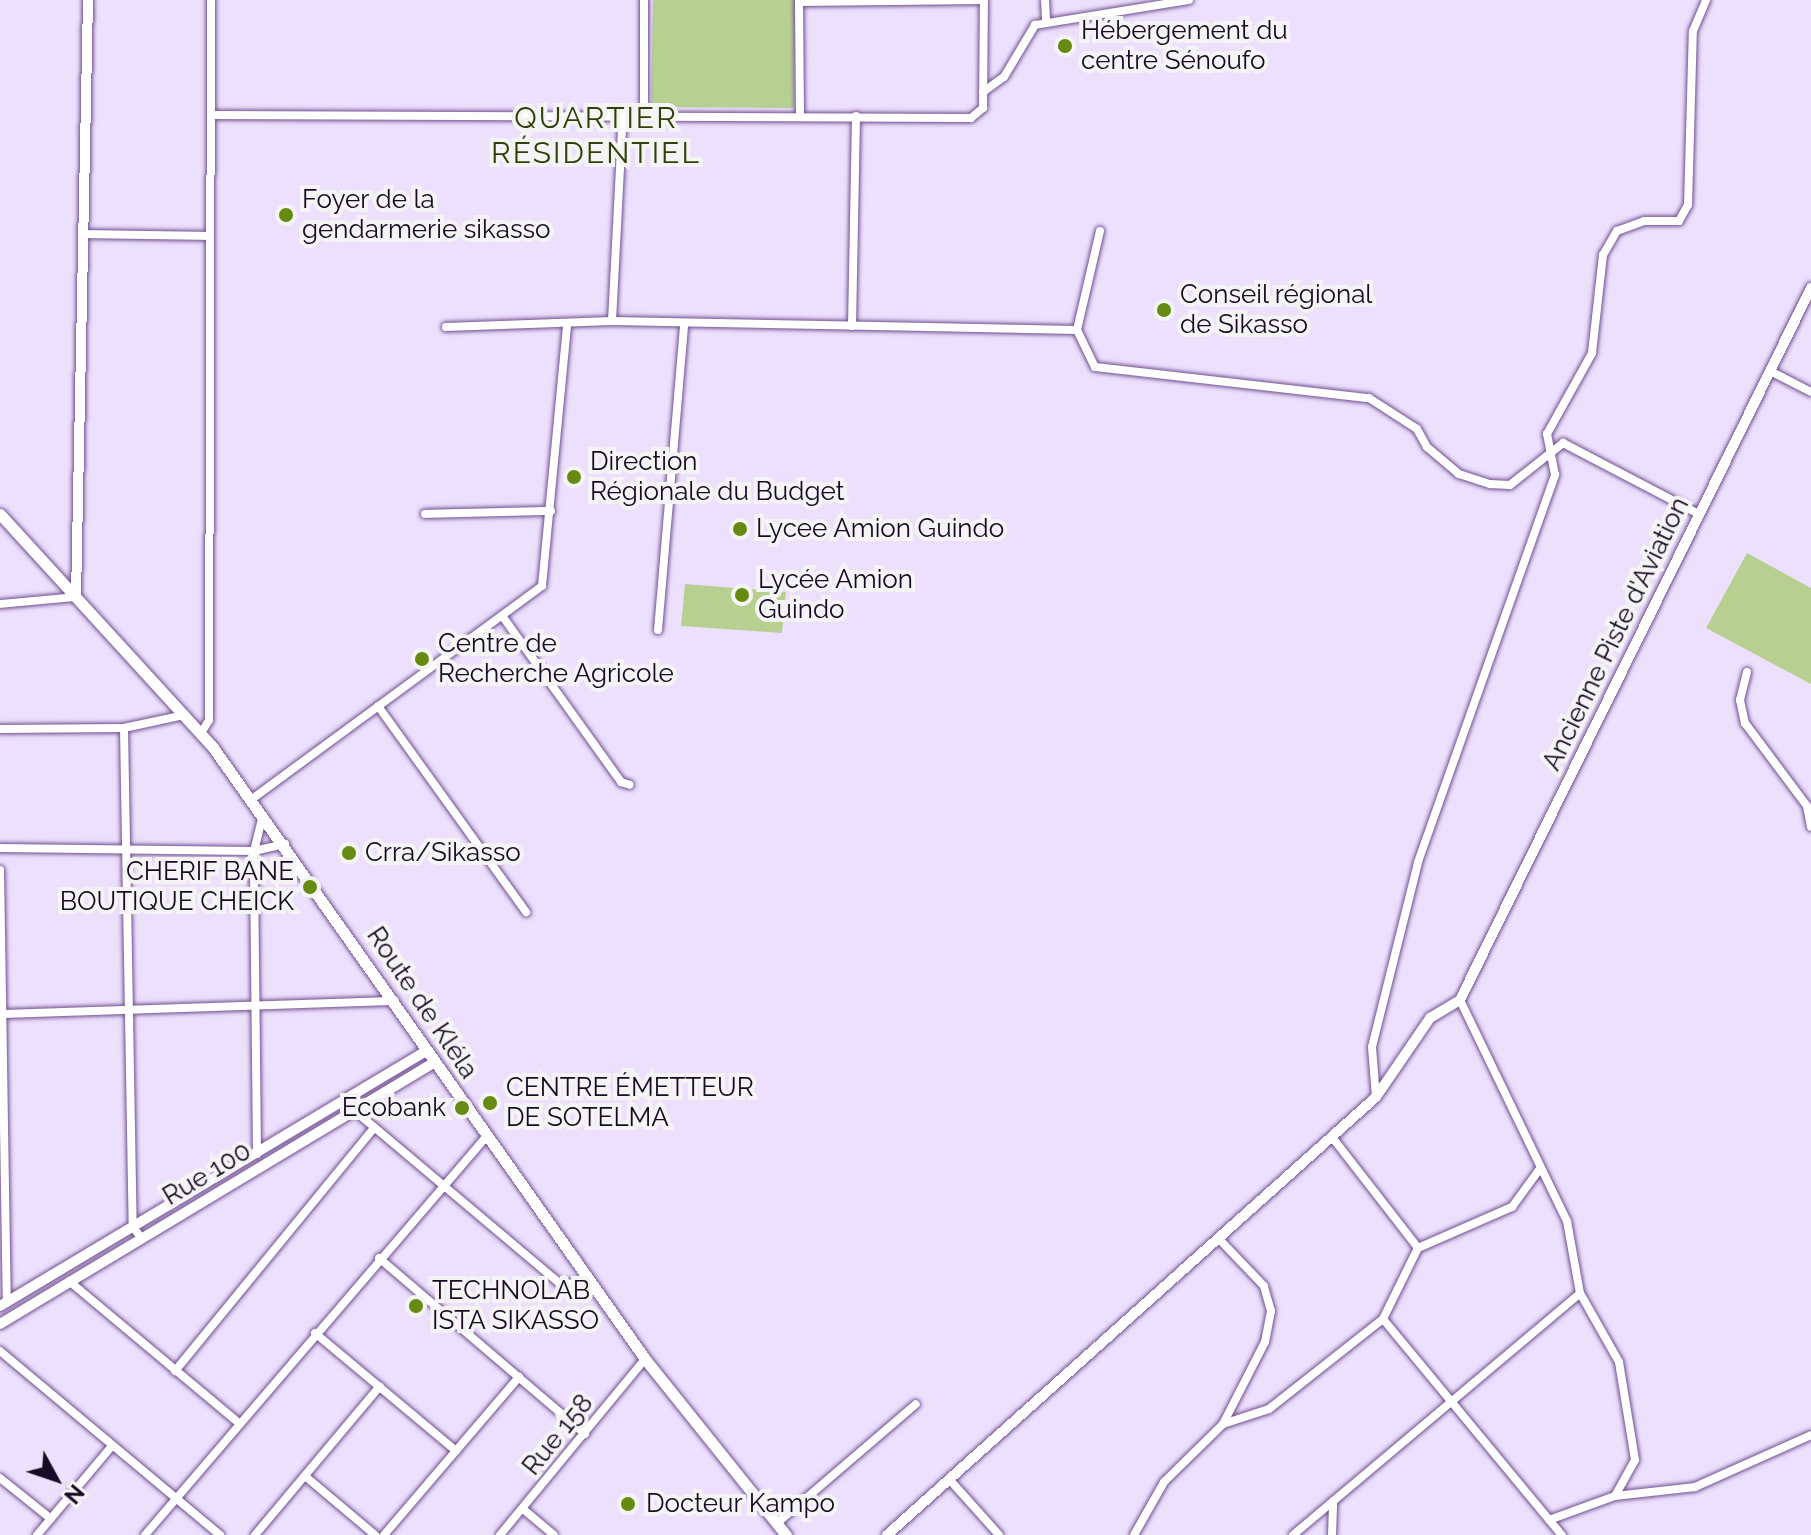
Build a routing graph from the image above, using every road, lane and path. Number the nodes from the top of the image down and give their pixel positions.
1 (88, 0) edge
2 (211, 0) edge
3 (644, 0) edge
4 (984, 0) edge
5 (1045, 0) edge
6 (1189, 0) edge
7 (1706, 0) edge
8 (799, 1) edge
9 (1161, 2) edge
10 (1046, 22) junction
11 (983, 92) junction
12 (623, 113) junction
13 (644, 113) junction
14 (212, 115) junction
15 (800, 115) junction
16 (856, 116) junction
17 (1100, 231) dead end
18 (84, 234) junction
19 (210, 236) junction
20 (1811, 288) edge
21 (612, 321) junction
22 (684, 324) junction
23 (567, 326) junction
24 (852, 326) junction
25 (446, 327) dead end
26 (1077, 330) junction
27 (1770, 371) junction
28 (1811, 392) edge
29 (1549, 451) junction
30 (551, 511) junction
31 (0, 514) edge
32 (425, 514) dead end
33 (1699, 514) junction
34 (76, 597) junction
35 (0, 604) edge
36 (503, 617) junction
37 (658, 630) dead end
38 (1747, 672) dead end
39 (378, 706) junction
40 (184, 715) junction
41 (124, 728) junction
42 (0, 729) edge
43 (201, 733) junction
44 (630, 785) dead end
45 (252, 799) junction
46 (264, 815) junction
47 (1810, 820) edge
48 (285, 844) junction
49 (127, 847) junction
50 (0, 848) edge
51 (254, 851) junction
52 (0, 870) edge
53 (526, 912) dead end
54 (1460, 1000) junction
55 (395, 1001) junction
56 (255, 1006) junction
57 (131, 1010) junction
58 (1, 1014) edge
59 (427, 1050) junction
60 (435, 1062) junction
61 (1376, 1097) junction
62 (355, 1111) junction
63 (374, 1128) junction
64 (486, 1137) junction
65 (1332, 1137) junction
66 (2, 1142) edge
67 (257, 1154) junction
68 (1539, 1170) junction
69 (443, 1183) junction
70 (133, 1227) junction
71 (142, 1239) junction
72 (1219, 1239) junction
73 (1418, 1248) junction
74 (379, 1258) junction
75 (69, 1281) junction
76 (593, 1285) junction
77 (1580, 1293) junction
78 (4, 1304) edge
79 (1383, 1319) junction
80 (0, 1324) edge
81 (315, 1333) junction
82 (0, 1351) edge
83 (645, 1359) junction
84 (175, 1371) junction
85 (519, 1377) junction
86 (380, 1386) junction
87 (1451, 1402) junction
88 (916, 1404) dead end
89 (239, 1423) junction
90 (1223, 1424) junction
91 (585, 1434) junction
92 (1811, 1435) edge
93 (112, 1446) junction
94 (456, 1451) junction
95 (305, 1476) junction
96 (0, 1478) edge
97 (949, 1479) junction
98 (1615, 1496) junction
99 (175, 1499) junction
100 (1333, 1501) junction
101 (523, 1509) junction
102 (51, 1519) junction
103 (1549, 1520) junction
104 (776, 1524) junction
105 (37, 1535) edge
106 (145, 1535) edge
107 (220, 1535) edge
108 (255, 1535) edge
109 (375, 1535) edge
110 (384, 1535) edge
111 (500, 1535) edge
112 (554, 1535) edge
113 (786, 1535) edge
114 (887, 1535) edge
115 (999, 1535) edge
116 (1134, 1535) edge
117 (1293, 1535) edge
118 (1332, 1535) edge
119 (1562, 1535) edge

1 - 18 street
2 - 14 street
3 - 13 street
4 - 8 street
4 - 11 street
5 - 10 street
6 - 9 street
7 - 29 street
8 - 15 street
9 - 10 street
10 - 11 street
11 - 16 street
12 - 13 street
12 - 14 street
12 - 21 street
13 - 15 street
14 - 19 street
15 - 16 street
16 - 24 street
17 - 26 street
18 - 19 street
18 - 34 street
19 - 43 street
20 - 27 street, Ancienne Piste d'Aviation
21 - 22 street
21 - 23 street
22 - 24 street
22 - 37 street
23 - 25 street
23 - 30 street
24 - 26 street
26 - 29 street
27 - 28 street
27 - 33 street, Ancienne Piste d'Aviation
29 - 33 street
29 - 61 street
30 - 32 street
30 - 36 street
31 - 34 main road, Route de Kléla
33 - 54 street, Ancienne Piste d'Aviation
34 - 35 street
34 - 40 main road, Route de Kléla
36 - 39 street
36 - 44 street
38 - 47 street
39 - 45 street
39 - 53 street
40 - 41 street
40 - 43 main road, Route de Kléla
41 - 42 street
41 - 49 street
43 - 45 main road, Route de Kléla
45 - 46 main road, Route de Kléla
46 - 48 main road, Route de Kléla
46 - 51 street
48 - 51 street
48 - 55 main road, Route de Kléla
49 - 50 street
49 - 51 street
49 - 57 street
51 - 56 street
52 - 58 street
54 - 61 street
54 - 68 street
55 - 56 street
55 - 59 main road, Route de Kléla
56 - 57 street
56 - 67 street
57 - 58 street
57 - 70 street
58 - 66 street
59 - 60 main road, Route de Kléla
59 - 67 street
60 - 62 street, Rue 100
60 - 64 main road, Route de Kléla
61 - 65 street
62 - 63 street
62 - 71 street, Rue 100
63 - 69 street
63 - 84 street
64 - 69 street
64 - 76 main road, Route de Kléla
65 - 72 street
65 - 73 street
66 - 78 street
67 - 70 street
68 - 73 street
68 - 77 street
69 - 74 street
69 - 76 street
70 - 71 street
70 - 78 street
71 - 75 street, Rue 100
72 - 90 street
72 - 97 street
73 - 79 street
74 - 81 street
74 - 85 street
75 - 80 street, Rue 100
75 - 84 street
76 - 83 main road, Route de Kléla
77 - 87 street
77 - 98 street
79 - 87 street
79 - 90 street
81 - 86 street
81 - 89 street
82 - 93 street
83 - 91 street, Rue 158
83 - 104 main road, Route de Kléla
84 - 89 street
85 - 91 street
85 - 94 street
86 - 94 street
86 - 95 street
87 - 100 street
87 - 103 street
88 - 104 street
89 - 99 street
90 - 116 street
91 - 101 street, Rue 158
92 - 98 street
93 - 99 street
93 - 102 street
94 - 110 street
95 - 108 street
95 - 109 street
96 - 102 street
97 - 114 street
97 - 115 street
98 - 103 street
99 - 106 street
99 - 107 street
100 - 117 street
100 - 118 street
101 - 111 street, Rue 158
101 - 112 street
102 - 105 street
103 - 119 street
104 - 113 main road, Route de Kléla

